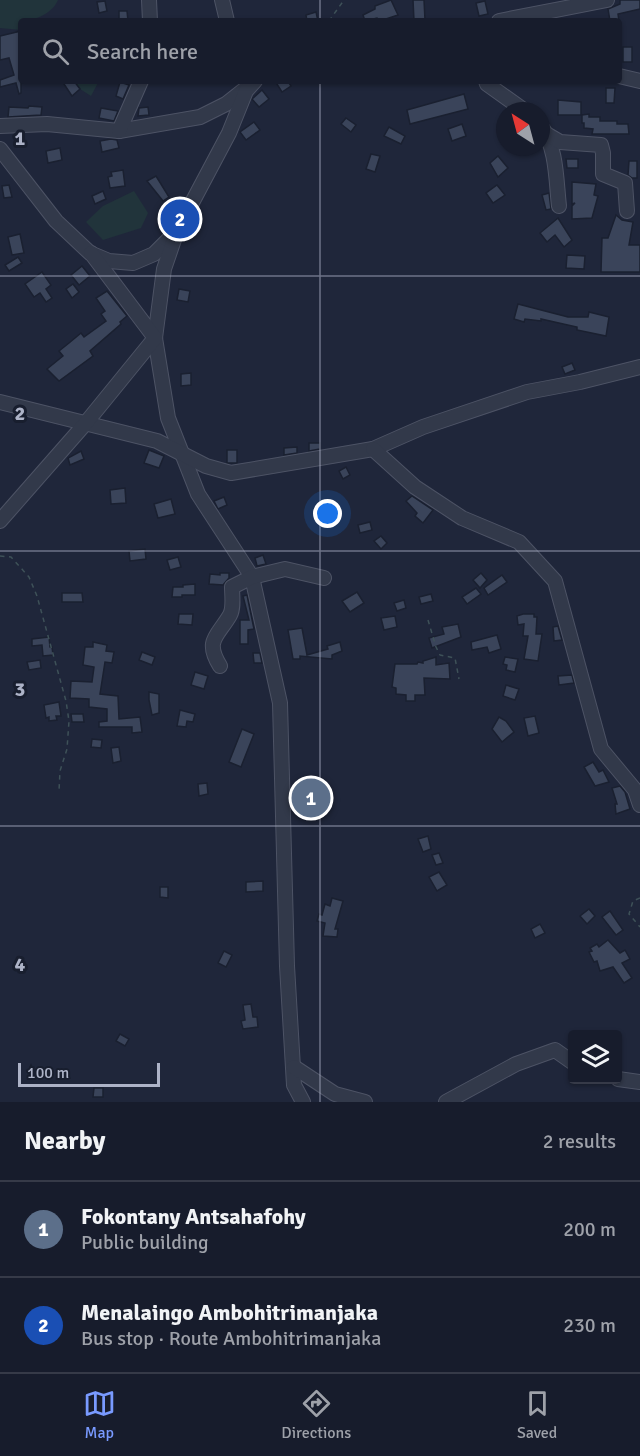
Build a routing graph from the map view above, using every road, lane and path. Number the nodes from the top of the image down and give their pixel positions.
1 (149, 0) edge
2 (222, 0) edge
3 (344, 0) edge
4 (608, 0) edge
5 (548, 17) edge
6 (150, 18) edge
7 (226, 18) edge
8 (331, 18) edge
9 (622, 77) edge
10 (640, 81) edge
11 (140, 84) edge
12 (248, 84) edge
13 (487, 84) edge
14 (512, 102) edge
15 (0, 126) edge
16 (118, 130) junction
17 (550, 134) edge
18 (550, 144) edge
19 (0, 149) edge
20 (559, 206) dead end
21 (627, 211) dead end
22 (177, 231) junction
23 (90, 253) junction
24 (155, 338) junction
25 (640, 367) edge
26 (0, 402) edge
27 (85, 423) junction
28 (373, 448) junction
29 (180, 452) junction
30 (0, 521) edge
31 (0, 556) edge
32 (252, 577) junction
33 (324, 578) dead end
34 (428, 620) dead end
35 (220, 666) dead end
36 (459, 679) dead end
37 (59, 791) dead end
38 (640, 805) edge
39 (640, 898) edge
40 (640, 927) edge
41 (568, 1059) edge
42 (294, 1067) junction
43 (622, 1079) edge
44 (640, 1082) edge
45 (303, 1102) edge
46 (365, 1102) edge
47 (446, 1102) edge

1 - 6 street
2 - 7 street
3 - 8 path
4 - 5 street
9 - 10 street
11 - 16 street
12 - 16 street
12 - 22 street
13 - 14 street
15 - 16 street
17 - 21 street
18 - 20 street
19 - 23 street
22 - 23 street
22 - 24 street
23 - 24 street
24 - 27 street
24 - 29 street
25 - 28 street
26 - 27 street
27 - 29 street
27 - 30 street
28 - 29 street
28 - 38 street
29 - 32 street
31 - 37 path
32 - 33 street
32 - 35 street
32 - 42 street
34 - 36 path
39 - 40 path
41 - 47 street
42 - 45 street
42 - 46 street
43 - 44 street

